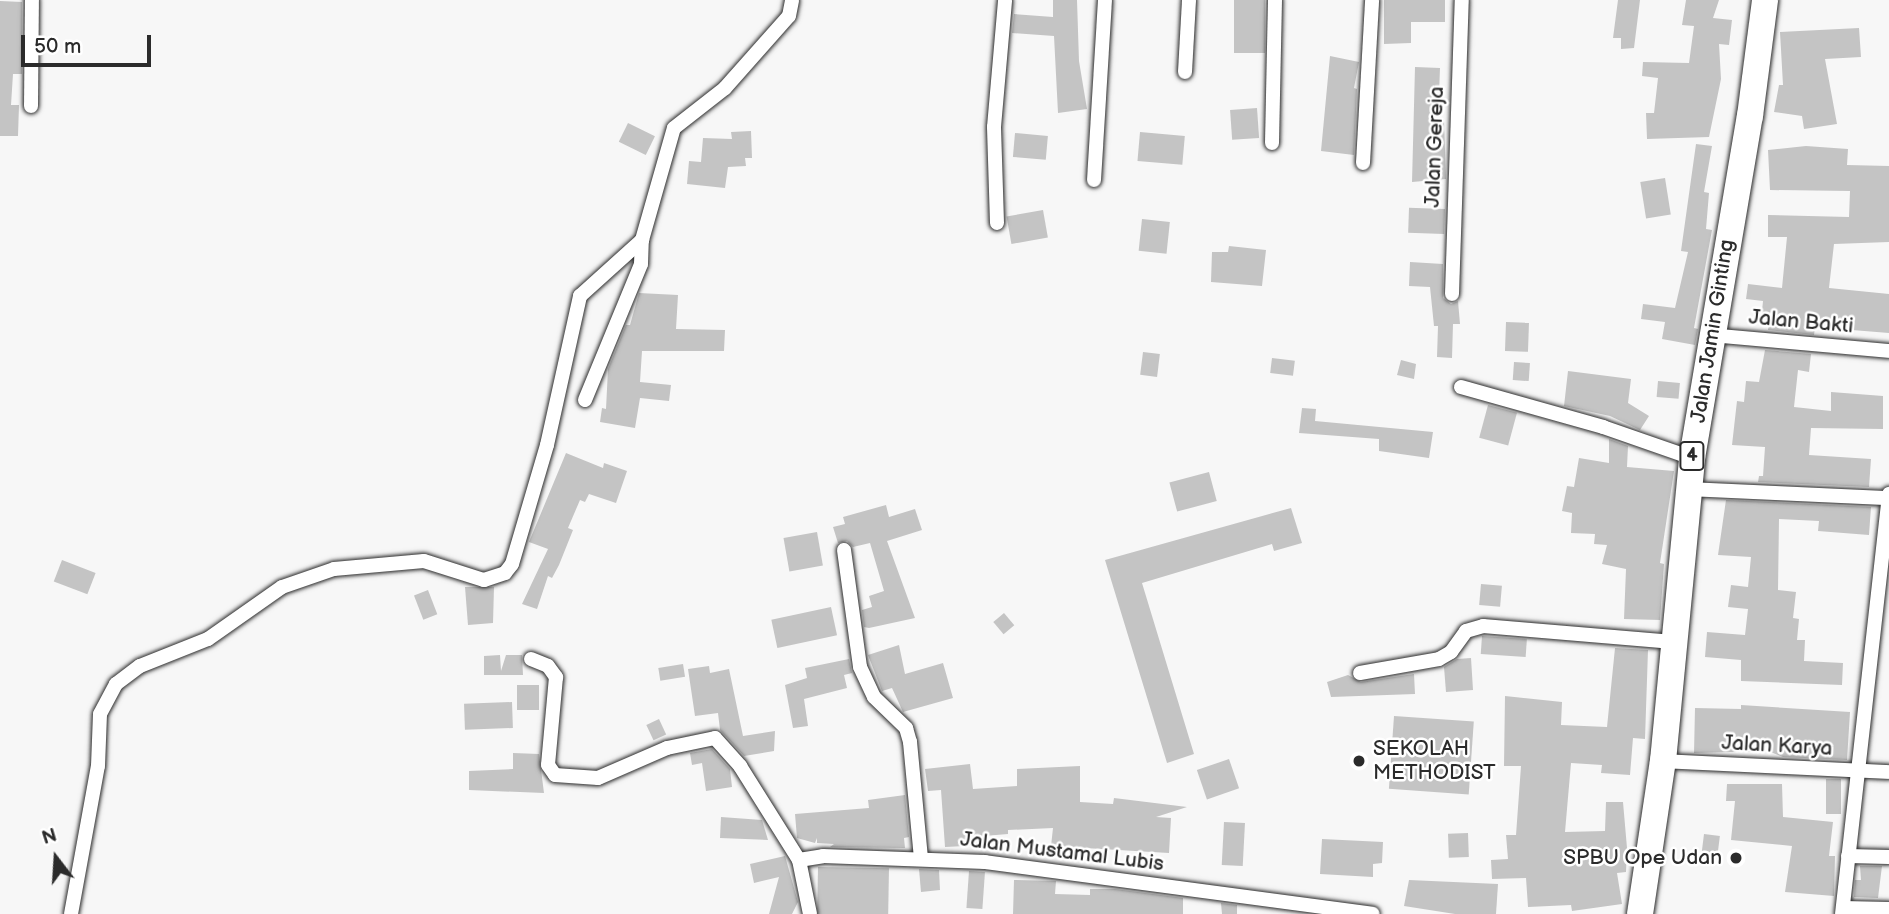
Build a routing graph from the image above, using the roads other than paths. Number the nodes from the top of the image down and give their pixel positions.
1 (32, 0) edge
2 (792, 0) edge
3 (1005, 0) edge
4 (1104, 0) edge
5 (1189, 0) edge
6 (1275, 0) edge
7 (1371, 0) edge
8 (1462, 0) edge
9 (1765, 0) edge
10 (1185, 72) dead end
11 (31, 106) dead end
12 (1272, 143) dead end
13 (1363, 163) dead end
14 (1094, 180) dead end
15 (997, 223) dead end
16 (642, 240) junction
17 (1452, 295) dead end
18 (1710, 335) junction
19 (1889, 351) edge
20 (1461, 387) dead end
21 (585, 400) dead end
22 (1692, 458) junction
23 (1689, 489) junction
24 (1889, 496) edge
25 (844, 550) dead end
26 (1673, 642) junction
27 (531, 659) dead end
28 (1360, 673) dead end
29 (1663, 761) junction
30 (1856, 771) junction
31 (1889, 772) edge
32 (1848, 856) junction
33 (1889, 857) edge
34 (921, 858) junction
35 (799, 860) junction
36 (1889, 909) edge
37 (1842, 911) edge
38 (71, 914) edge
39 (810, 914) edge
40 (1373, 914) edge
41 (1640, 914) edge

1 - 11 street
2 - 16 street
3 - 15 street
4 - 14 street
5 - 10 street
6 - 12 street
7 - 13 street
8 - 17 street, Jalan Gereja
9 - 18 highway, Jalan Jamin Ginting / 4
16 - 21 street
16 - 38 street
18 - 19 street, Jalan Bakti
18 - 22 highway, Jalan Jamin Ginting / 4
20 - 22 street
22 - 23 highway, Jalan Jamin Ginting / 4
23 - 24 street
23 - 26 highway, Jalan Jamin Ginting / 4
24 - 30 street
25 - 34 street
26 - 28 street
26 - 29 highway, Jalan Jamin Ginting / 4
27 - 35 street
29 - 30 street, Jalan Karya
29 - 41 highway, Jalan Jamin Ginting / 4
30 - 31 street, Jalan Karya
30 - 32 street
32 - 33 street
32 - 37 street
34 - 35 street, Jalan Mustamal Lubis
34 - 40 street, Jalan Mustamal Lubis
35 - 39 street
36 - 37 street

